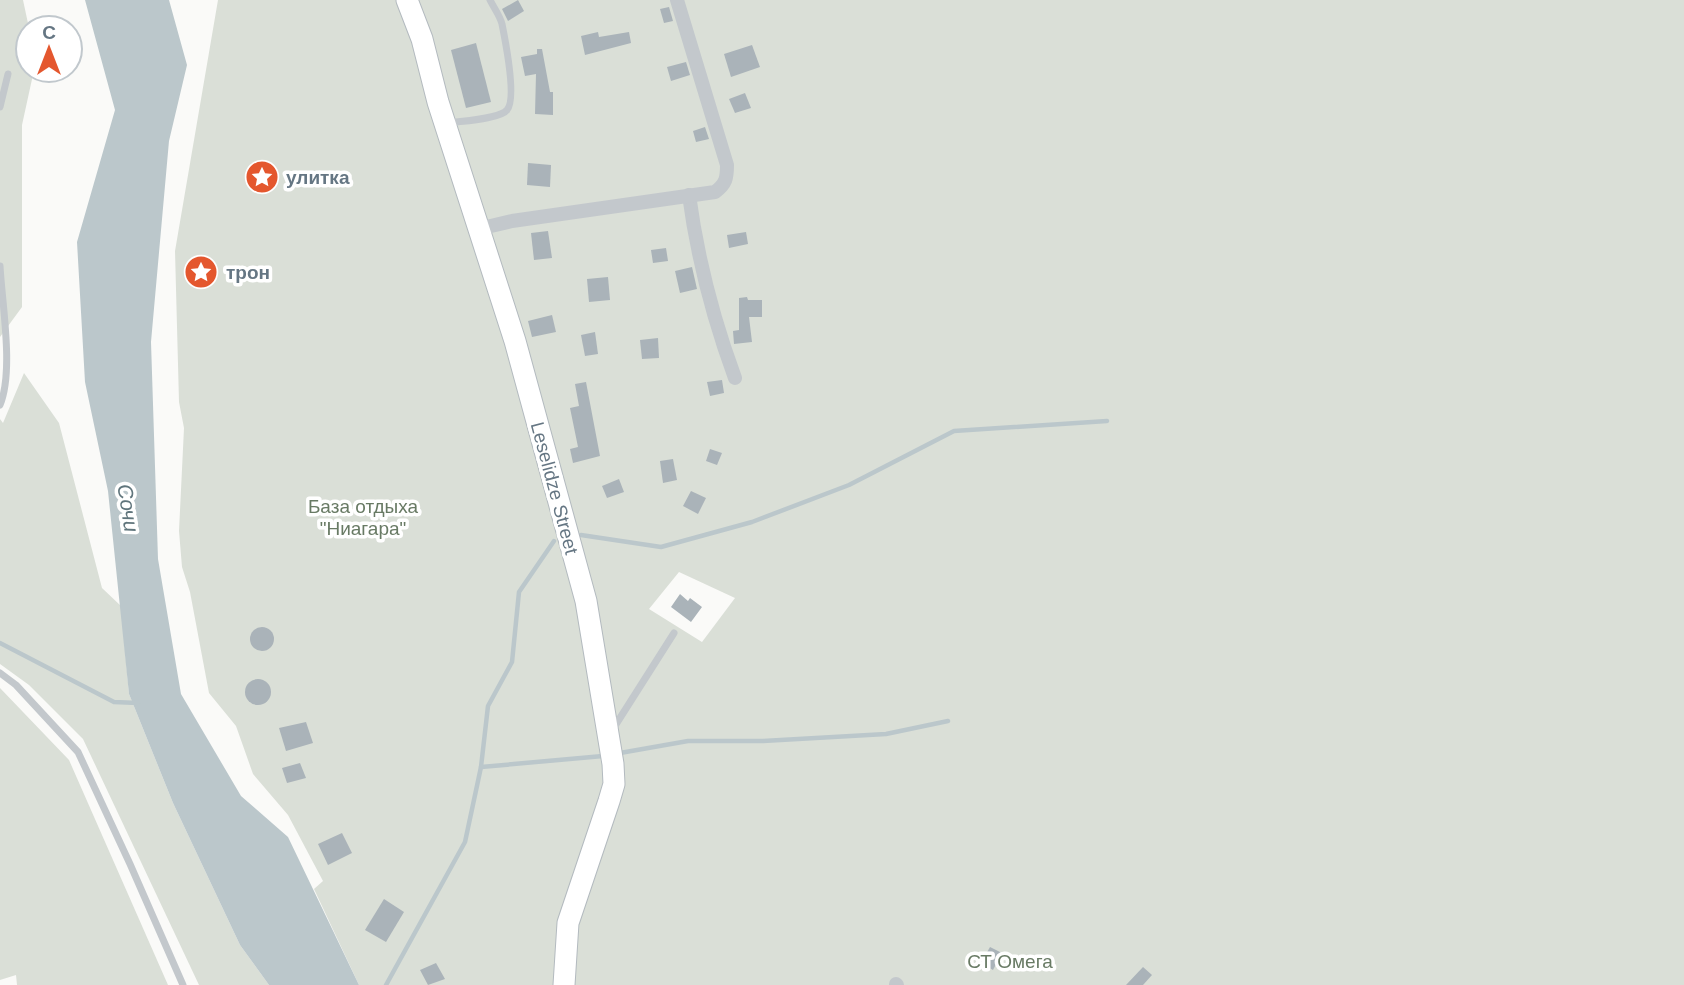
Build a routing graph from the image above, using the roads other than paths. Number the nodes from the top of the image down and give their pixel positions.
1 (407, 0) edge
2 (490, 0) edge
3 (677, 0) edge
4 (8, 74) dead end
5 (0, 107) edge
6 (445, 124) junction
7 (689, 195) junction
8 (478, 229) junction
9 (0, 267) edge
10 (735, 378) dead end
11 (0, 405) edge
12 (674, 633) dead end
13 (0, 673) edge
14 (609, 735) junction
15 (183, 985) edge
16 (564, 985) edge

1 - 6 street, Leselidze Street
2 - 6 lane
3 - 7 street
4 - 5 lane
6 - 8 street, Leselidze Street
7 - 8 street
7 - 10 street
8 - 14 street, Leselidze Street
9 - 11 lane
12 - 14 lane
13 - 15 lane
14 - 16 street, Leselidze Street

